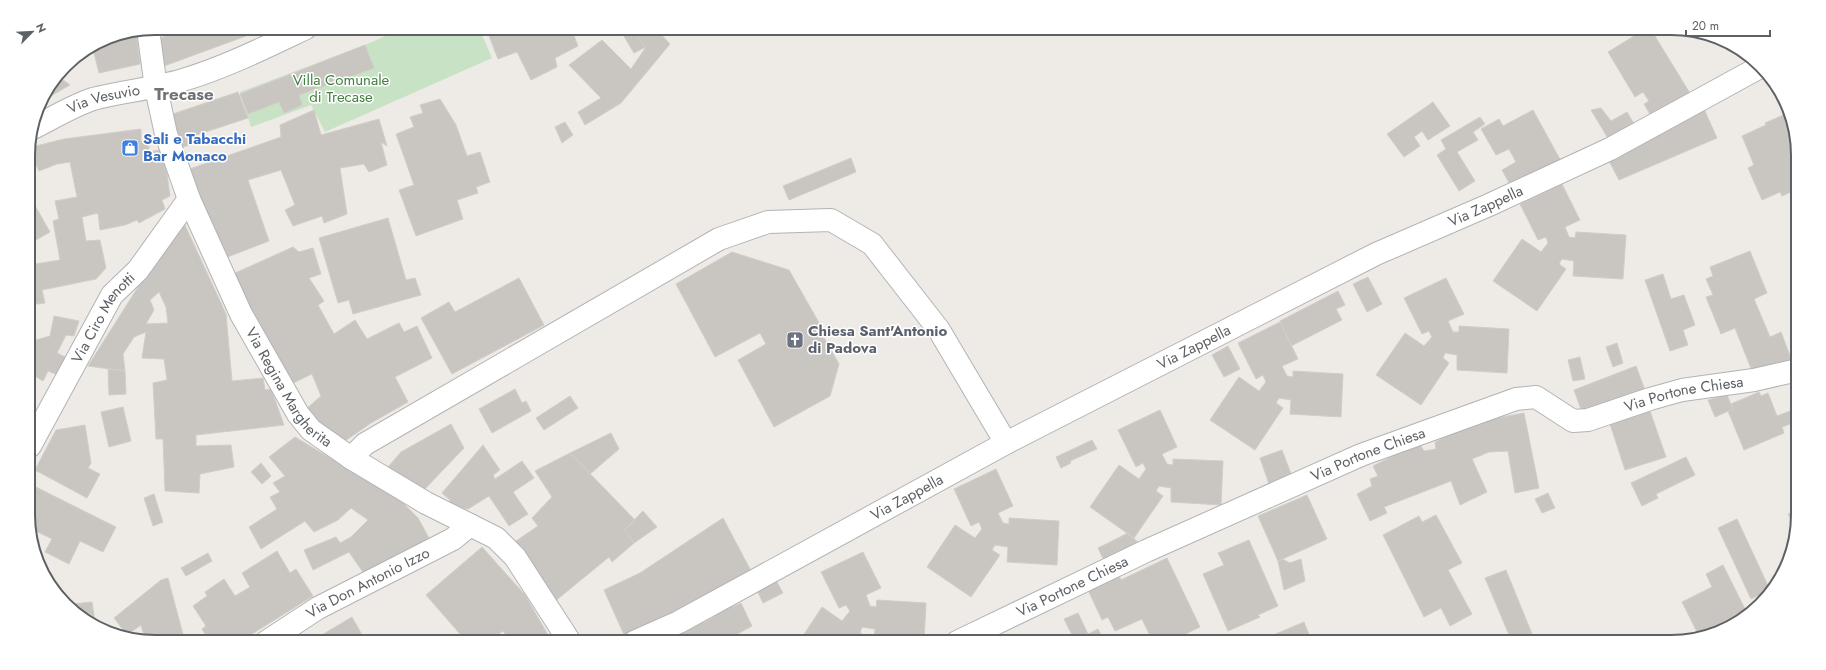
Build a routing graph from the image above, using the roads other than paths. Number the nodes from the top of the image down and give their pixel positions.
1 (149, 35) edge
2 (292, 35) edge
3 (1755, 70) edge
4 (156, 88) junction
5 (39, 125) edge
6 (189, 199) junction
7 (1791, 372) edge
8 (35, 437) edge
9 (1006, 443) junction
10 (351, 458) junction
11 (470, 525) junction
12 (277, 635) edge
13 (565, 635) edge
14 (650, 635) edge
15 (972, 635) edge

1 - 4 street, Via Regina Margherita
2 - 4 street, Via Vesuvio
3 - 9 street, Via Zappella
4 - 5 street, Via Vesuvio
4 - 6 street, Via Regina Margherita
6 - 8 street, Via Ciro Menotti
6 - 10 street, Via Regina Margherita
7 - 15 street, Via Portone Chiesa
9 - 10 street
9 - 14 street, Via Zappella
10 - 11 street, Via Regina Margherita
11 - 12 street, Via Don Antonio Izzo
11 - 13 street, Via Regina Margherita

